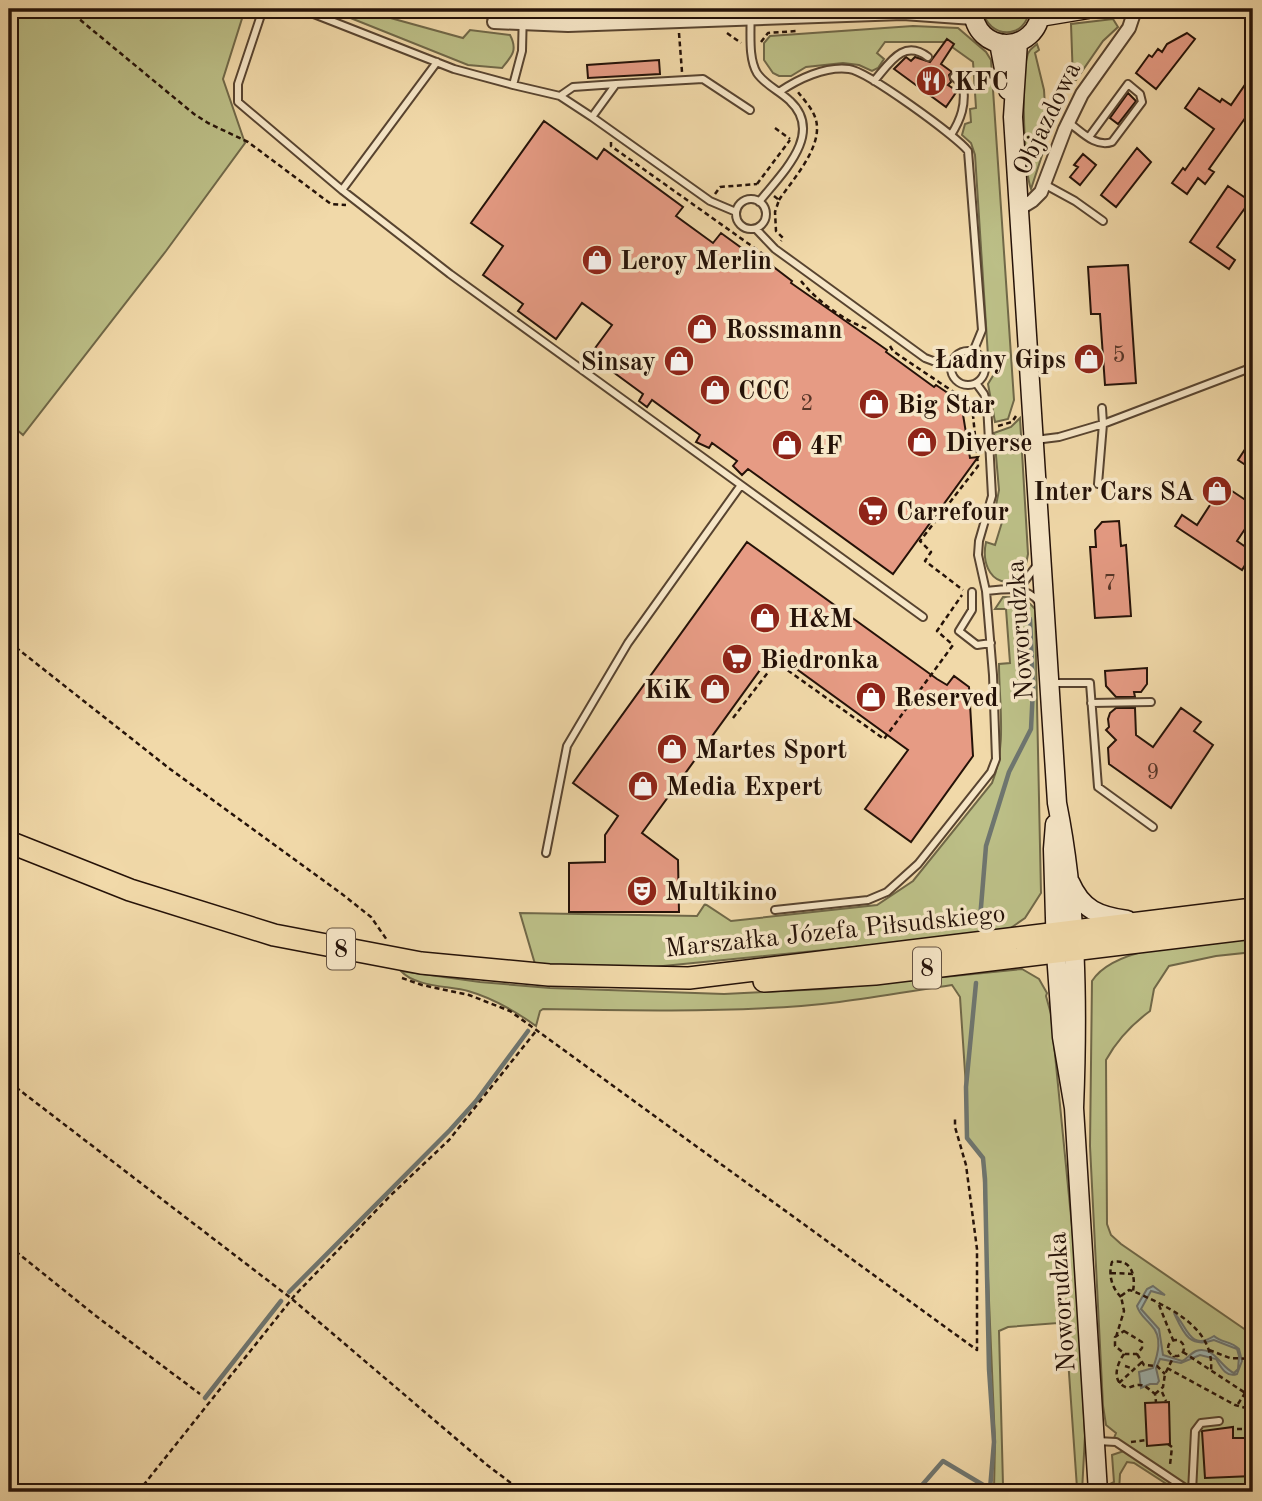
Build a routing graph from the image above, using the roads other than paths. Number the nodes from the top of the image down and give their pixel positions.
1 (263, 9) edge
2 (301, 9) edge
3 (523, 9) edge
4 (927, 9) edge
5 (1088, 9) edge
6 (1131, 9) edge
7 (903, 13) junction
8 (973, 13) edge
9 (1041, 13) edge
10 (751, 14) edge
11 (495, 22) dead end
12 (523, 24) junction
13 (1009, 43) junction
14 (928, 57) dead end
15 (436, 62) junction
16 (954, 77) dead end
17 (874, 81) junction
18 (616, 84) junction
19 (513, 85) junction
20 (779, 92) junction
21 (560, 96) junction
22 (750, 110) dead end
23 (592, 117) junction
24 (1066, 126) junction
25 (951, 135) junction
26 (1089, 137) junction
27 (1044, 184) junction
28 (342, 190) junction
29 (759, 202) junction
30 (1019, 209) junction
31 (736, 212) junction
32 (1103, 220) dead end
33 (756, 229) junction
34 (973, 352) junction
35 (952, 365) junction
36 (1253, 367) edge
37 (975, 383) junction
38 (1102, 408) dead end
39 (1103, 424) junction
40 (1033, 440) junction
41 (1098, 484) dead end
42 (741, 485) junction
43 (1040, 559) junction
44 (1014, 588) junction
45 (986, 591) junction
46 (972, 592) dead end
47 (1043, 608) junction
48 (923, 617) dead end
49 (991, 643) junction
50 (1049, 683) junction
51 (1151, 702) dead end
52 (1091, 703) junction
53 (1057, 803) junction
54 (1153, 827) dead end
55 (9, 842) edge
56 (546, 853) dead end
57 (1069, 881) junction
58 (1253, 909) edge
59 (775, 910) dead end
60 (1144, 923) junction
61 (1253, 928) edge
62 (1064, 942) junction
63 (689, 978) junction
64 (1219, 1421) dead end
65 (1095, 1441) junction
66 (1098, 1492) edge
67 (1192, 1492) edge

1 - 28 lane
2 - 15 lane
3 - 12 lane
4 - 7 street
5 - 9 street
6 - 24 street, Objazdowa
7 - 8 street
7 - 10 street
8 - 13 street
9 - 13 street
10 - 12 street
10 - 20 lane
11 - 12 street
12 - 19 lane
13 - 30 street, Noworudzka
14 - 17 lane
15 - 19 lane
15 - 28 lane
16 - 25 lane
17 - 20 lane
17 - 25 lane
18 - 21 lane
18 - 22 lane
18 - 23 lane
19 - 21 lane
20 - 29 lane
21 - 23 lane
23 - 31 lane
24 - 26 lane
24 - 27 street, Objazdowa
25 - 34 lane
26 - 26 lane
27 - 30 street, Objazdowa
27 - 32 lane
28 - 42 lane
29 - 31 lane
29 - 33 lane
30 - 40 street, Noworudzka
31 - 33 lane
33 - 35 lane
34 - 35 lane
34 - 37 lane
35 - 37 lane
36 - 39 lane
37 - 45 lane
38 - 39 lane
39 - 40 lane
39 - 41 lane
40 - 43 street, Noworudzka
42 - 48 lane
42 - 56 lane
43 - 44 lane
43 - 47 street, Noworudzka
44 - 45 lane
44 - 47 lane
45 - 49 lane
46 - 49 lane
47 - 50 street, Noworudzka
49 - 59 lane
50 - 52 lane
50 - 53 street, Noworudzka
51 - 52 lane
52 - 54 lane
53 - 57 street, Noworudzka
53 - 62 street, Noworudzka
55 - 63 highway, Marszałka Józefa Piłsudskiego / 8
57 - 60 street
57 - 62 street, Noworudzka
58 - 60 highway, Marszałka Józefa Piłsudskiego / 8
60 - 62 highway, Marszałka Józefa Piłsudskiego / 8
61 - 62 highway, Marszałka Józefa Piłsudskiego / 8
62 - 63 highway, Marszałka Józefa Piłsudskiego / 8
62 - 63 highway, Marszałka Józefa Piłsudskiego / 8
62 - 65 street, Noworudzka
64 - 67 lane
65 - 66 street, Noworudzka
65 - 67 lane

